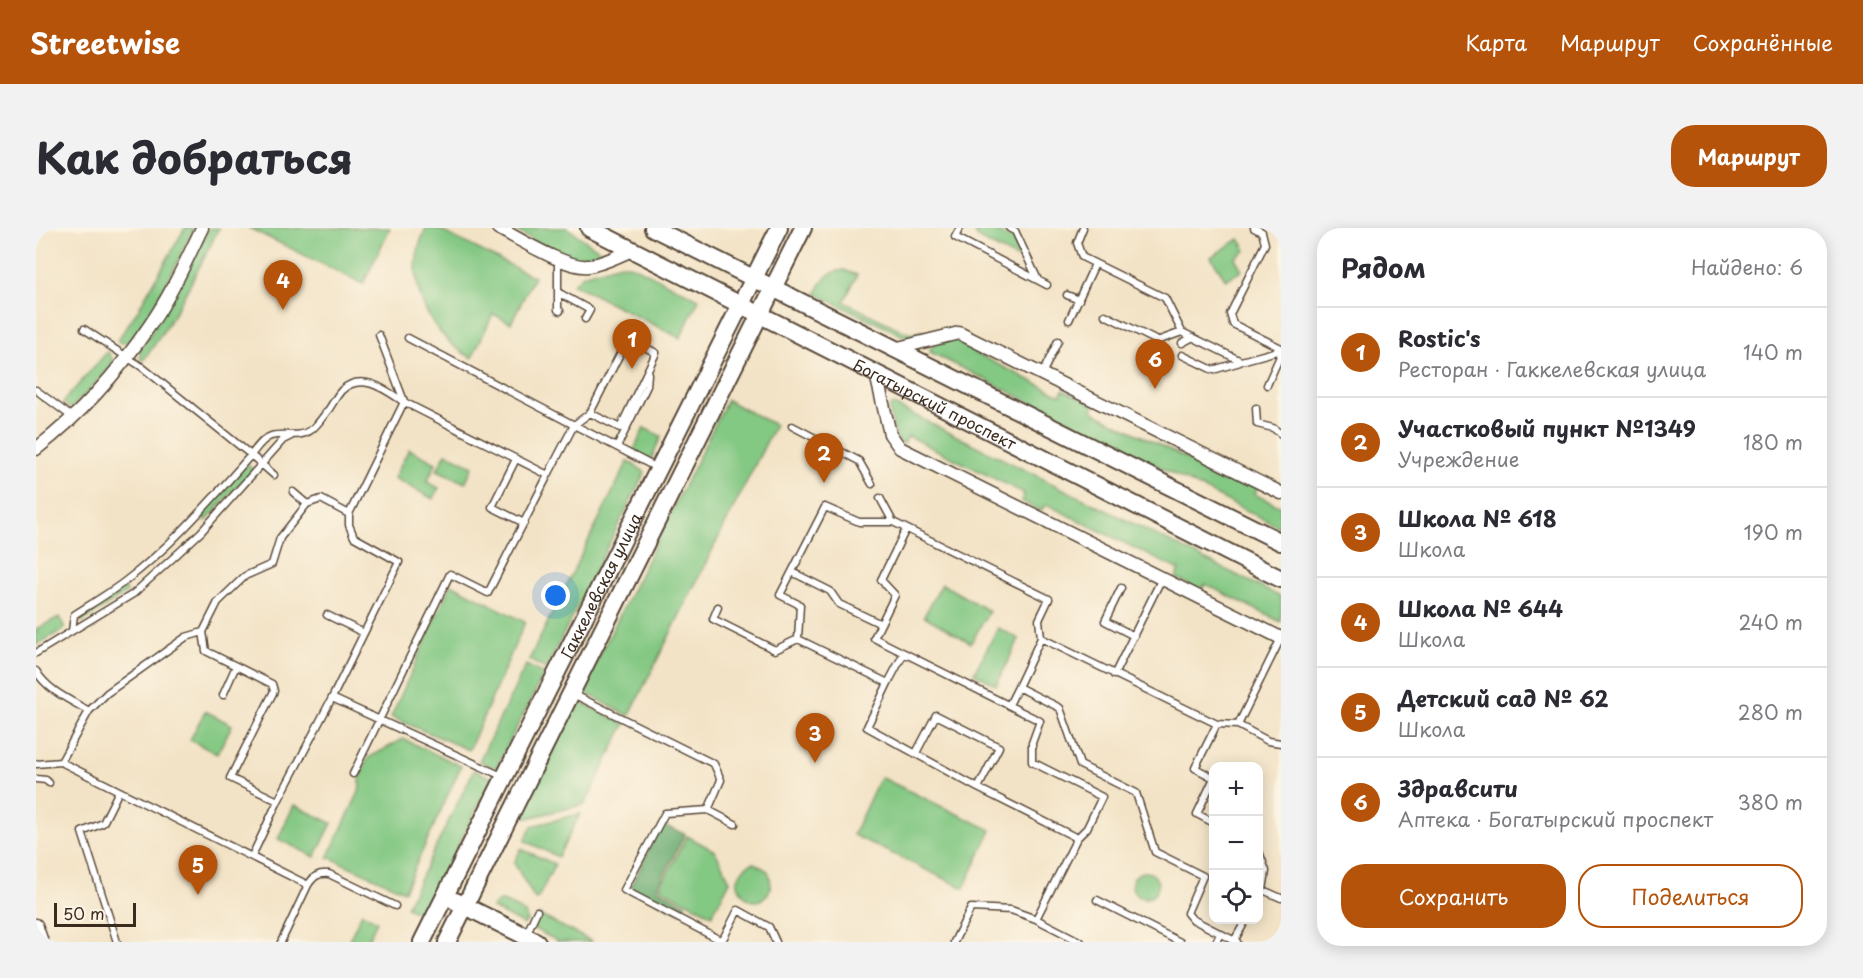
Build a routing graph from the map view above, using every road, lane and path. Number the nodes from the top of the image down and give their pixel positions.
1 (202, 228) edge
2 (498, 228) edge
3 (589, 228) edge
4 (653, 228) edge
5 (779, 228) edge
6 (803, 228) edge
7 (960, 228) edge
8 (1009, 228) edge
9 (1083, 228) edge
10 (1254, 228) edge
11 (632, 250) junction
12 (558, 259) junction
13 (1095, 264) junction
14 (753, 279) junction
15 (1038, 280) junction
16 (1047, 285) dead end
17 (772, 288) junction
18 (559, 293) junction
19 (1067, 295) dead end
20 (1079, 300) junction
21 (740, 305) junction
22 (560, 311) dead end
23 (759, 315) junction
24 (1105, 315) dead end
25 (585, 318) dead end
26 (1069, 321) dead end
27 (84, 329) dead end
28 (1182, 332) junction
29 (379, 335) dead end
30 (1192, 337) junction
31 (408, 338) dead end
32 (1058, 341) dead end
33 (1182, 343) dead end
34 (894, 349) junction
35 (1281, 350) edge
36 (1182, 356) dead end
37 (126, 357) junction
38 (1240, 361) junction
39 (648, 371) junction
40 (876, 374) junction
41 (1041, 374) junction
42 (1267, 385) dead end
43 (36, 390) edge
44 (404, 402) junction
45 (1256, 408) dead end
46 (590, 413) junction
47 (73, 417) junction
48 (574, 425) junction
49 (792, 426) dead end
50 (1281, 434) edge
51 (291, 436) junction
52 (616, 447) junction
53 (36, 449) edge
54 (251, 455) junction
55 (516, 459) junction
56 (261, 464) junction
57 (658, 468) junction
58 (274, 475) dead end
59 (548, 475) junction
60 (872, 483) dead end
61 (293, 492) dead end
62 (1281, 493) edge
63 (880, 498) dead end
64 (307, 504) junction
65 (349, 514) junction
66 (191, 522) junction
67 (893, 522) junction
68 (524, 523) junction
69 (906, 529) junction
70 (201, 532) junction
71 (1281, 542) edge
72 (165, 546) junction
73 (174, 558) junction
74 (792, 572) junction
75 (1162, 578) junction
76 (1281, 579) edge
77 (124, 582) junction
78 (1121, 588) dead end
79 (133, 594) junction
80 (718, 607) dead end
81 (327, 615) dead end
82 (881, 624) junction
83 (72, 631) junction
84 (203, 632) junction
85 (364, 633) junction
86 (1134, 636) junction
87 (1041, 638) junction
88 (1281, 638) edge
89 (798, 639) junction
90 (36, 653) edge
91 (904, 653) junction
92 (236, 666) junction
93 (36, 670) edge
94 (1114, 675) junction
95 (888, 683) junction
96 (1018, 687) junction
97 (571, 693) junction
98 (223, 695) dead end
99 (332, 698) junction
100 (1010, 705) junction
101 (89, 711) junction
102 (379, 720) junction
103 (1217, 724) junction
104 (1238, 725) junction
105 (1281, 743) edge
106 (916, 753) junction
107 (61, 762) junction
108 (36, 764) edge
109 (353, 774) dead end
110 (1209, 775) edge
111 (504, 777) junction
112 (36, 780) edge
113 (49, 783) dead end
114 (978, 788) junction
115 (1209, 789) edge
116 (119, 791) junction
117 (278, 801) junction
118 (708, 810) junction
119 (1209, 820) edge
120 (735, 824) dead end
121 (1077, 838) junction
122 (252, 856) junction
123 (1263, 863) edge
124 (308, 885) junction
125 (1263, 890) joint
126 (445, 896) junction
127 (1281, 898) edge
128 (1097, 900) dead end
129 (394, 906) dead end
130 (465, 906) junction
131 (537, 911) dead end
132 (1036, 919) junction
133 (1244, 924) edge
134 (36, 925) edge
135 (1220, 934) junction
136 (531, 939) edge
137 (114, 941) edge
138 (1235, 941) edge
139 (42, 942) edge
140 (281, 942) edge
141 (422, 942) edge
142 (447, 942) edge
143 (776, 942) edge
144 (954, 942) edge
145 (1081, 942) edge
146 (1180, 942) edge
147 (1216, 942) edge

1 - 37 street
2 - 12 street
3 - 11 main road, Богатырский проспект
4 - 14 main road, Богатырский проспект
5 - 14 main road, Гаккелевская улица
6 - 17 main road, Гаккелевская улица
7 - 15 lane
8 - 15 lane
9 - 13 lane
10 - 35 lane
11 - 12 street
11 - 21 main road, Богатырский проспект
12 - 18 lane
13 - 20 lane
13 - 28 lane
14 - 17 main road, Богатырский проспект
14 - 21 main road, Гаккелевская улица
15 - 16 lane
17 - 23 main road, Гаккелевская улица
17 - 34 main road, Богатырский проспект
18 - 22 lane
18 - 25 lane
19 - 20 lane
20 - 26 lane
21 - 23 main road, Богатырский проспект
21 - 57 main road, Гаккелевская улица
23 - 40 main road, Богатырский проспект
23 - 97 main road, Гаккелевская улица
24 - 28 lane
27 - 37 lane
28 - 30 lane
29 - 44 lane
30 - 33 lane
30 - 38 lane
31 - 48 lane
32 - 41 lane
34 - 41 street
34 - 71 main road, Богатырский проспект
35 - 38 lane
35 - 42 lane
36 - 38 lane
37 - 47 street
37 - 54 lane
39 - 46 lane
39 - 46 lane
39 - 52 lane
40 - 75 street
40 - 76 main road, Богатырский проспект
41 - 62 street
43 - 47 lane
44 - 51 lane
44 - 55 lane
44 - 65 lane
45 - 50 lane
46 - 48 lane
47 - 53 street
48 - 52 lane
48 - 59 lane
49 - 60 lane
51 - 54 lane
51 - 56 lane
52 - 57 lane
54 - 56 lane
54 - 66 lane
55 - 59 lane
55 - 68 lane
56 - 58 lane
56 - 70 lane
57 - 111 main road, Гаккелевская улица
59 - 68 lane
61 - 64 lane
63 - 67 lane
64 - 65 lane
64 - 84 lane
65 - 85 lane
66 - 70 lane
66 - 72 lane
67 - 69 lane
67 - 74 lane
68 - 102 lane
69 - 82 lane
69 - 87 lane
70 - 73 lane
72 - 73 lane
72 - 77 lane
73 - 79 lane
74 - 82 lane
74 - 89 lane
75 - 86 lane
75 - 88 street
77 - 79 lane
77 - 83 lane
78 - 86 lane
79 - 83 lane
80 - 89 lane
81 - 85 lane
82 - 91 lane
83 - 90 lane
84 - 92 lane
84 - 101 lane
85 - 99 lane
86 - 94 lane
87 - 94 lane
87 - 96 lane
88 - 104 lane
89 - 95 lane
91 - 95 lane
91 - 100 lane
92 - 98 lane
92 - 117 lane
93 - 101 lane
94 - 103 lane
95 - 106 lane
96 - 100 lane
96 - 135 lane
97 - 118 lane
97 - 130 main road, Гаккелевская улица
99 - 102 lane
99 - 117 lane
100 - 121 lane
101 - 107 lane
102 - 109 lane
102 - 111 lane
103 - 104 lane
103 - 110 lane
104 - 105 lane
106 - 114 lane
106 - 114 lane
107 - 108 lane
107 - 116 lane
111 - 126 main road, Гаккелевская улица
112 - 113 lane
114 - 121 lane
115 - 119 lane
116 - 122 lane
116 - 137 lane
117 - 122 lane
118 - 120 lane
118 - 143 lane
121 - 132 lane
122 - 124 lane
123 - 125 lane
124 - 129 lane
124 - 140 lane
125 - 127 lane
126 - 130 main road
126 - 141 main road, Гаккелевская улица
128 - 146 lane
130 - 136 main road
130 - 142 main road, Гаккелевская улица
131 - 136 lane
132 - 144 lane
132 - 145 lane
133 - 138 lane
134 - 139 street
135 - 138 lane
135 - 147 lane

